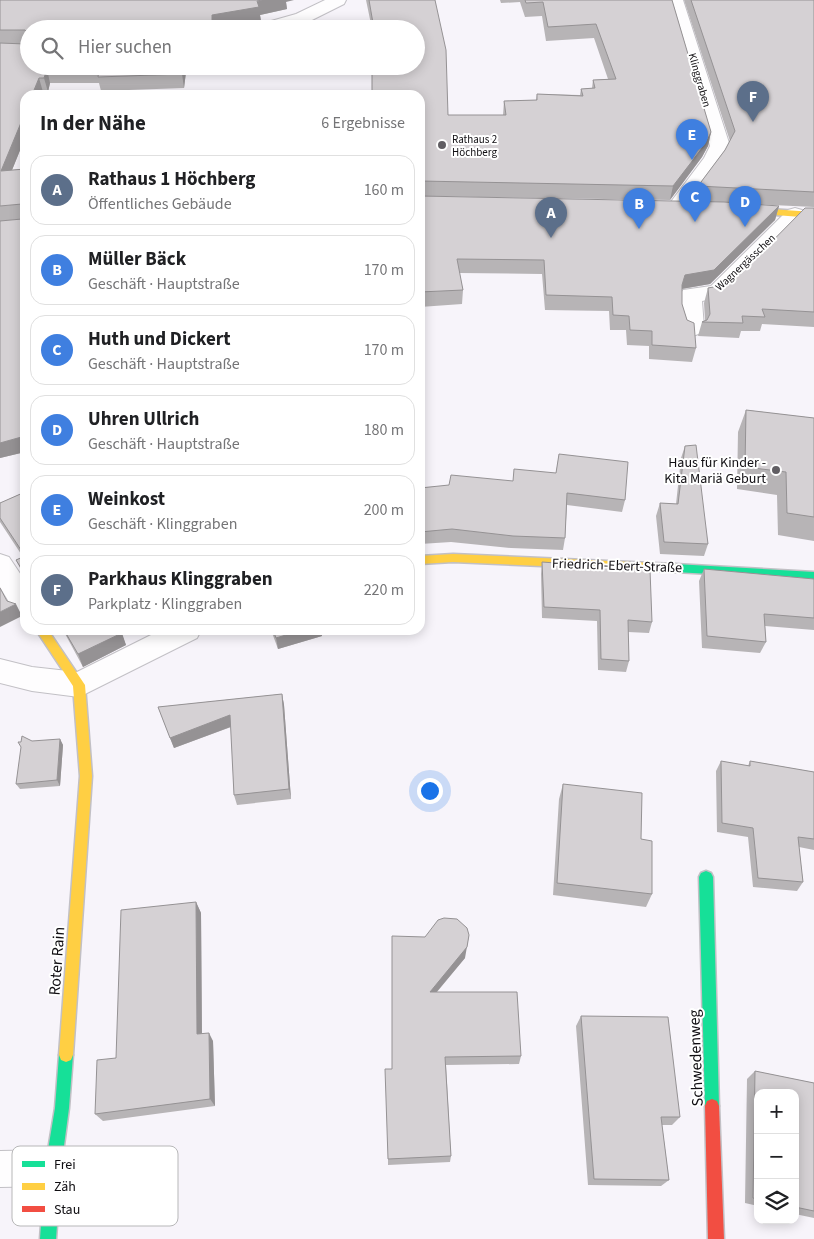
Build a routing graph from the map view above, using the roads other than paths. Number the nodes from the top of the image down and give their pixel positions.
1 (338, 0) edge
2 (675, 0) edge
3 (295, 20) edge
4 (679, 208) edge
5 (729, 209) edge
6 (804, 214) edge
7 (693, 328) edge
8 (425, 560) edge
9 (0, 564) edge
10 (814, 576) edge
11 (20, 596) edge
12 (45, 635) edge
13 (177, 635) edge
14 (0, 671) edge
15 (79, 685) junction
16 (706, 877) dead end
17 (57, 1146) edge
18 (49, 1226) edge
19 (48, 1239) edge
20 (716, 1239) edge

1 - 3 street
2 - 4 street, Klinggraben
5 - 6 street
6 - 7 street, Wagnergässchen
8 - 10 street, Friedrich-Ebert-Straße
9 - 11 street
12 - 15 street
13 - 15 street
14 - 15 street
15 - 17 street, Roter Rain
16 - 20 street, Schwedenweg
18 - 19 street, Roter Rain

